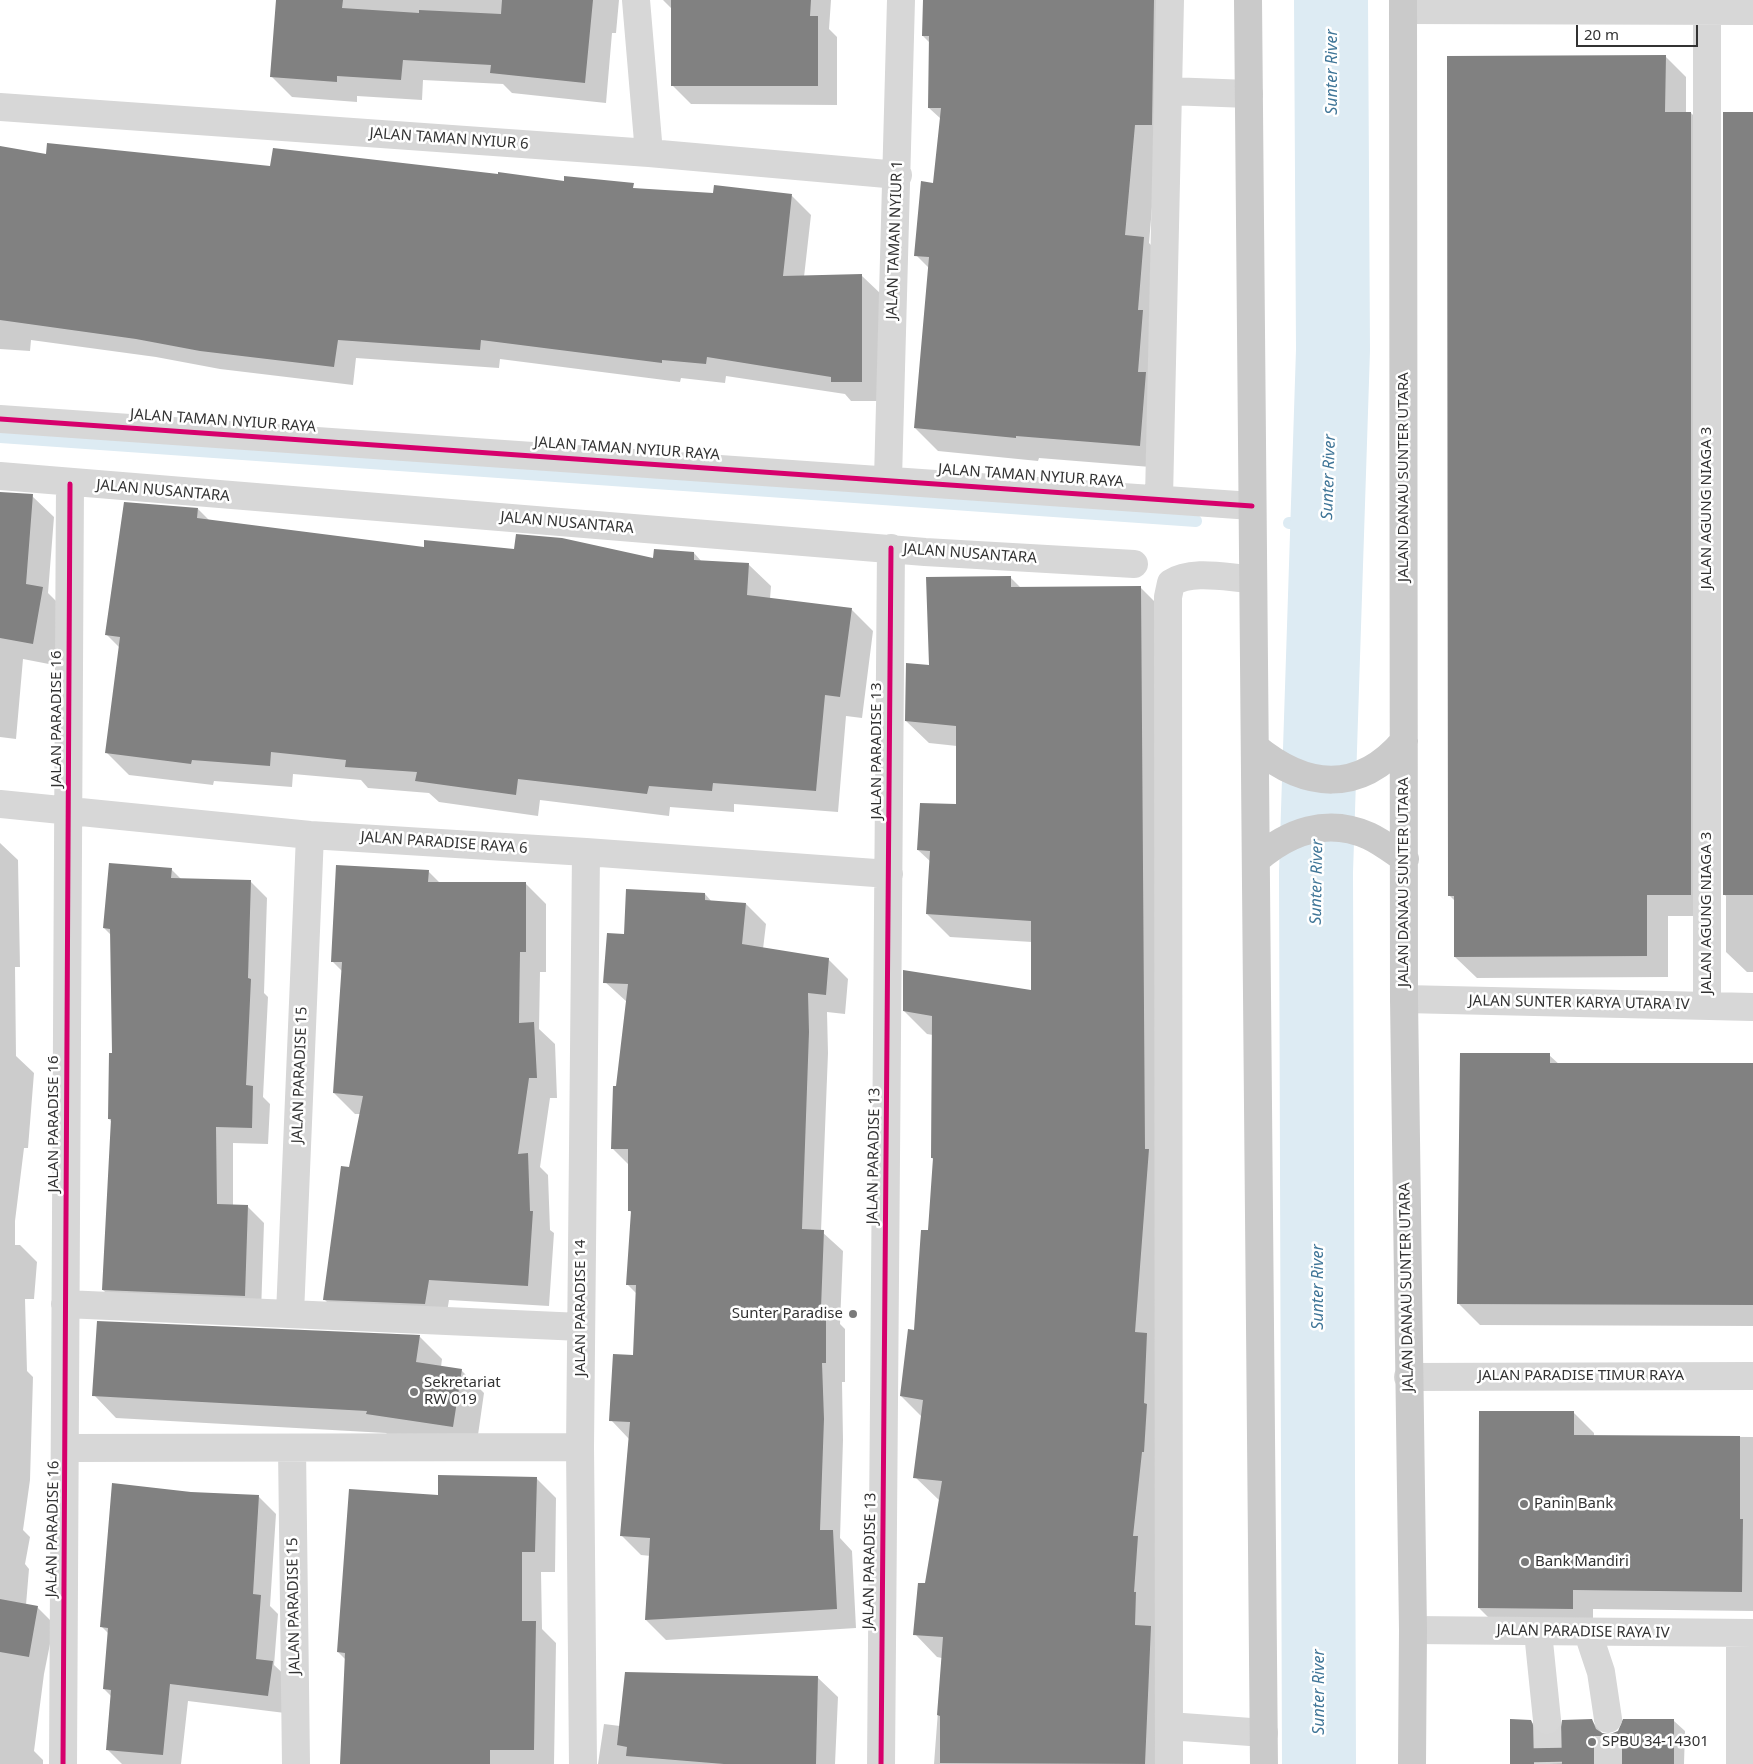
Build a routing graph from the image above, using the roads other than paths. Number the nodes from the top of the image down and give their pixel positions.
1 (636, 0) edge
2 (901, 0) edge
3 (1170, 0) edge
4 (1248, 0) edge
5 (1403, 5) edge
6 (1753, 11) edge
7 (1707, 12) junction
8 (1168, 91) junction
9 (1249, 94) junction
10 (0, 107) edge
11 (649, 153) junction
12 (898, 174) junction
13 (0, 419) edge
14 (0, 476) edge
15 (888, 479) junction
16 (70, 484) junction
17 (1159, 498) junction
18 (1252, 506) junction
19 (891, 548) junction
20 (1134, 564) dead end
21 (1253, 579) junction
22 (1404, 741) junction
23 (1255, 747) junction
24 (0, 804) edge
25 (70, 812) junction
26 (310, 835) junction
27 (586, 852) junction
28 (1405, 859) junction
29 (1256, 860) junction
30 (889, 874) junction
31 (1404, 999) junction
32 (1707, 1005) junction
33 (1753, 1007) edge
34 (65, 1304) junction
35 (290, 1314) junction
36 (581, 1327) junction
37 (1753, 1376) edge
38 (1408, 1377) junction
39 (580, 1447) junction
40 (66, 1448) junction
41 (292, 1448) junction
42 (1413, 1630) junction
43 (1538, 1632) junction
44 (1588, 1633) junction
45 (1746, 1633) edge
46 (1747, 1690) edge
47 (1608, 1719) tunnel mouth
48 (1547, 1720) tunnel mouth
49 (1169, 1726) junction
50 (1264, 1733) junction
51 (63, 1764) edge
52 (296, 1764) edge
53 (583, 1764) edge
54 (881, 1764) edge
55 (1169, 1764) edge
56 (1264, 1764) edge
57 (1412, 1764) edge
58 (1740, 1764) edge

1 - 11 street
2 - 12 street, JALAN TAMAN NYIUR 1
3 - 8 street
4 - 9 main road
5 - 7 street
5 - 22 main road, JALAN DANAU SUNTER UTARA
6 - 7 street
7 - 32 street, JALAN AGUNG NIAGA 3
8 - 9 street
8 - 17 street
9 - 18 main road
10 - 11 street, JALAN TAMAN NYIUR 6
11 - 12 street, JALAN TAMAN NYIUR 6
12 - 15 street, JALAN TAMAN NYIUR 1
13 - 15 street, JALAN TAMAN NYIUR RAYA
14 - 16 street, JALAN NUSANTARA
15 - 17 street, JALAN TAMAN NYIUR RAYA
16 - 19 street, JALAN NUSANTARA
16 - 25 street, JALAN PARADISE 16
17 - 18 street, JALAN TAMAN NYIUR RAYA
18 - 21 main road
19 - 20 street, JALAN NUSANTARA
19 - 30 street, JALAN PARADISE 13
21 - 23 main road
21 - 49 street
22 - 23 main road
22 - 28 main road, JALAN DANAU SUNTER UTARA
23 - 29 main road
24 - 25 street, JALAN PARADISE RAYA 6
25 - 26 street, JALAN PARADISE RAYA 6
25 - 34 street, JALAN PARADISE 16
26 - 27 street, JALAN PARADISE RAYA 6
26 - 35 street, JALAN PARADISE 15
27 - 30 street, JALAN PARADISE RAYA 6
27 - 36 street, JALAN PARADISE 14
28 - 29 main road
28 - 31 main road, JALAN DANAU SUNTER UTARA
29 - 50 main road
30 - 54 street, JALAN PARADISE 13
31 - 32 street, JALAN SUNTER KARYA UTARA IV
31 - 38 main road, JALAN DANAU SUNTER UTARA
32 - 33 street, JALAN SUNTER KARYA UTARA IV
34 - 35 street
34 - 40 street, JALAN PARADISE 16
35 - 36 street
36 - 39 street, JALAN PARADISE 14
37 - 38 street, JALAN PARADISE TIMUR RAYA
38 - 42 main road, JALAN DANAU SUNTER UTARA
39 - 41 street
39 - 53 street, JALAN PARADISE 14
40 - 41 street
40 - 51 street, JALAN PARADISE 16
41 - 52 street, JALAN PARADISE 15
42 - 43 street, JALAN PARADISE RAYA IV
42 - 57 main road, JALAN DANAU SUNTER UTARA
43 - 44 street, JALAN PARADISE RAYA IV
43 - 48 street
44 - 45 street, JALAN PARADISE RAYA IV
44 - 47 street
45 - 46 street
46 - 58 street
49 - 50 street
49 - 55 street
50 - 56 main road

